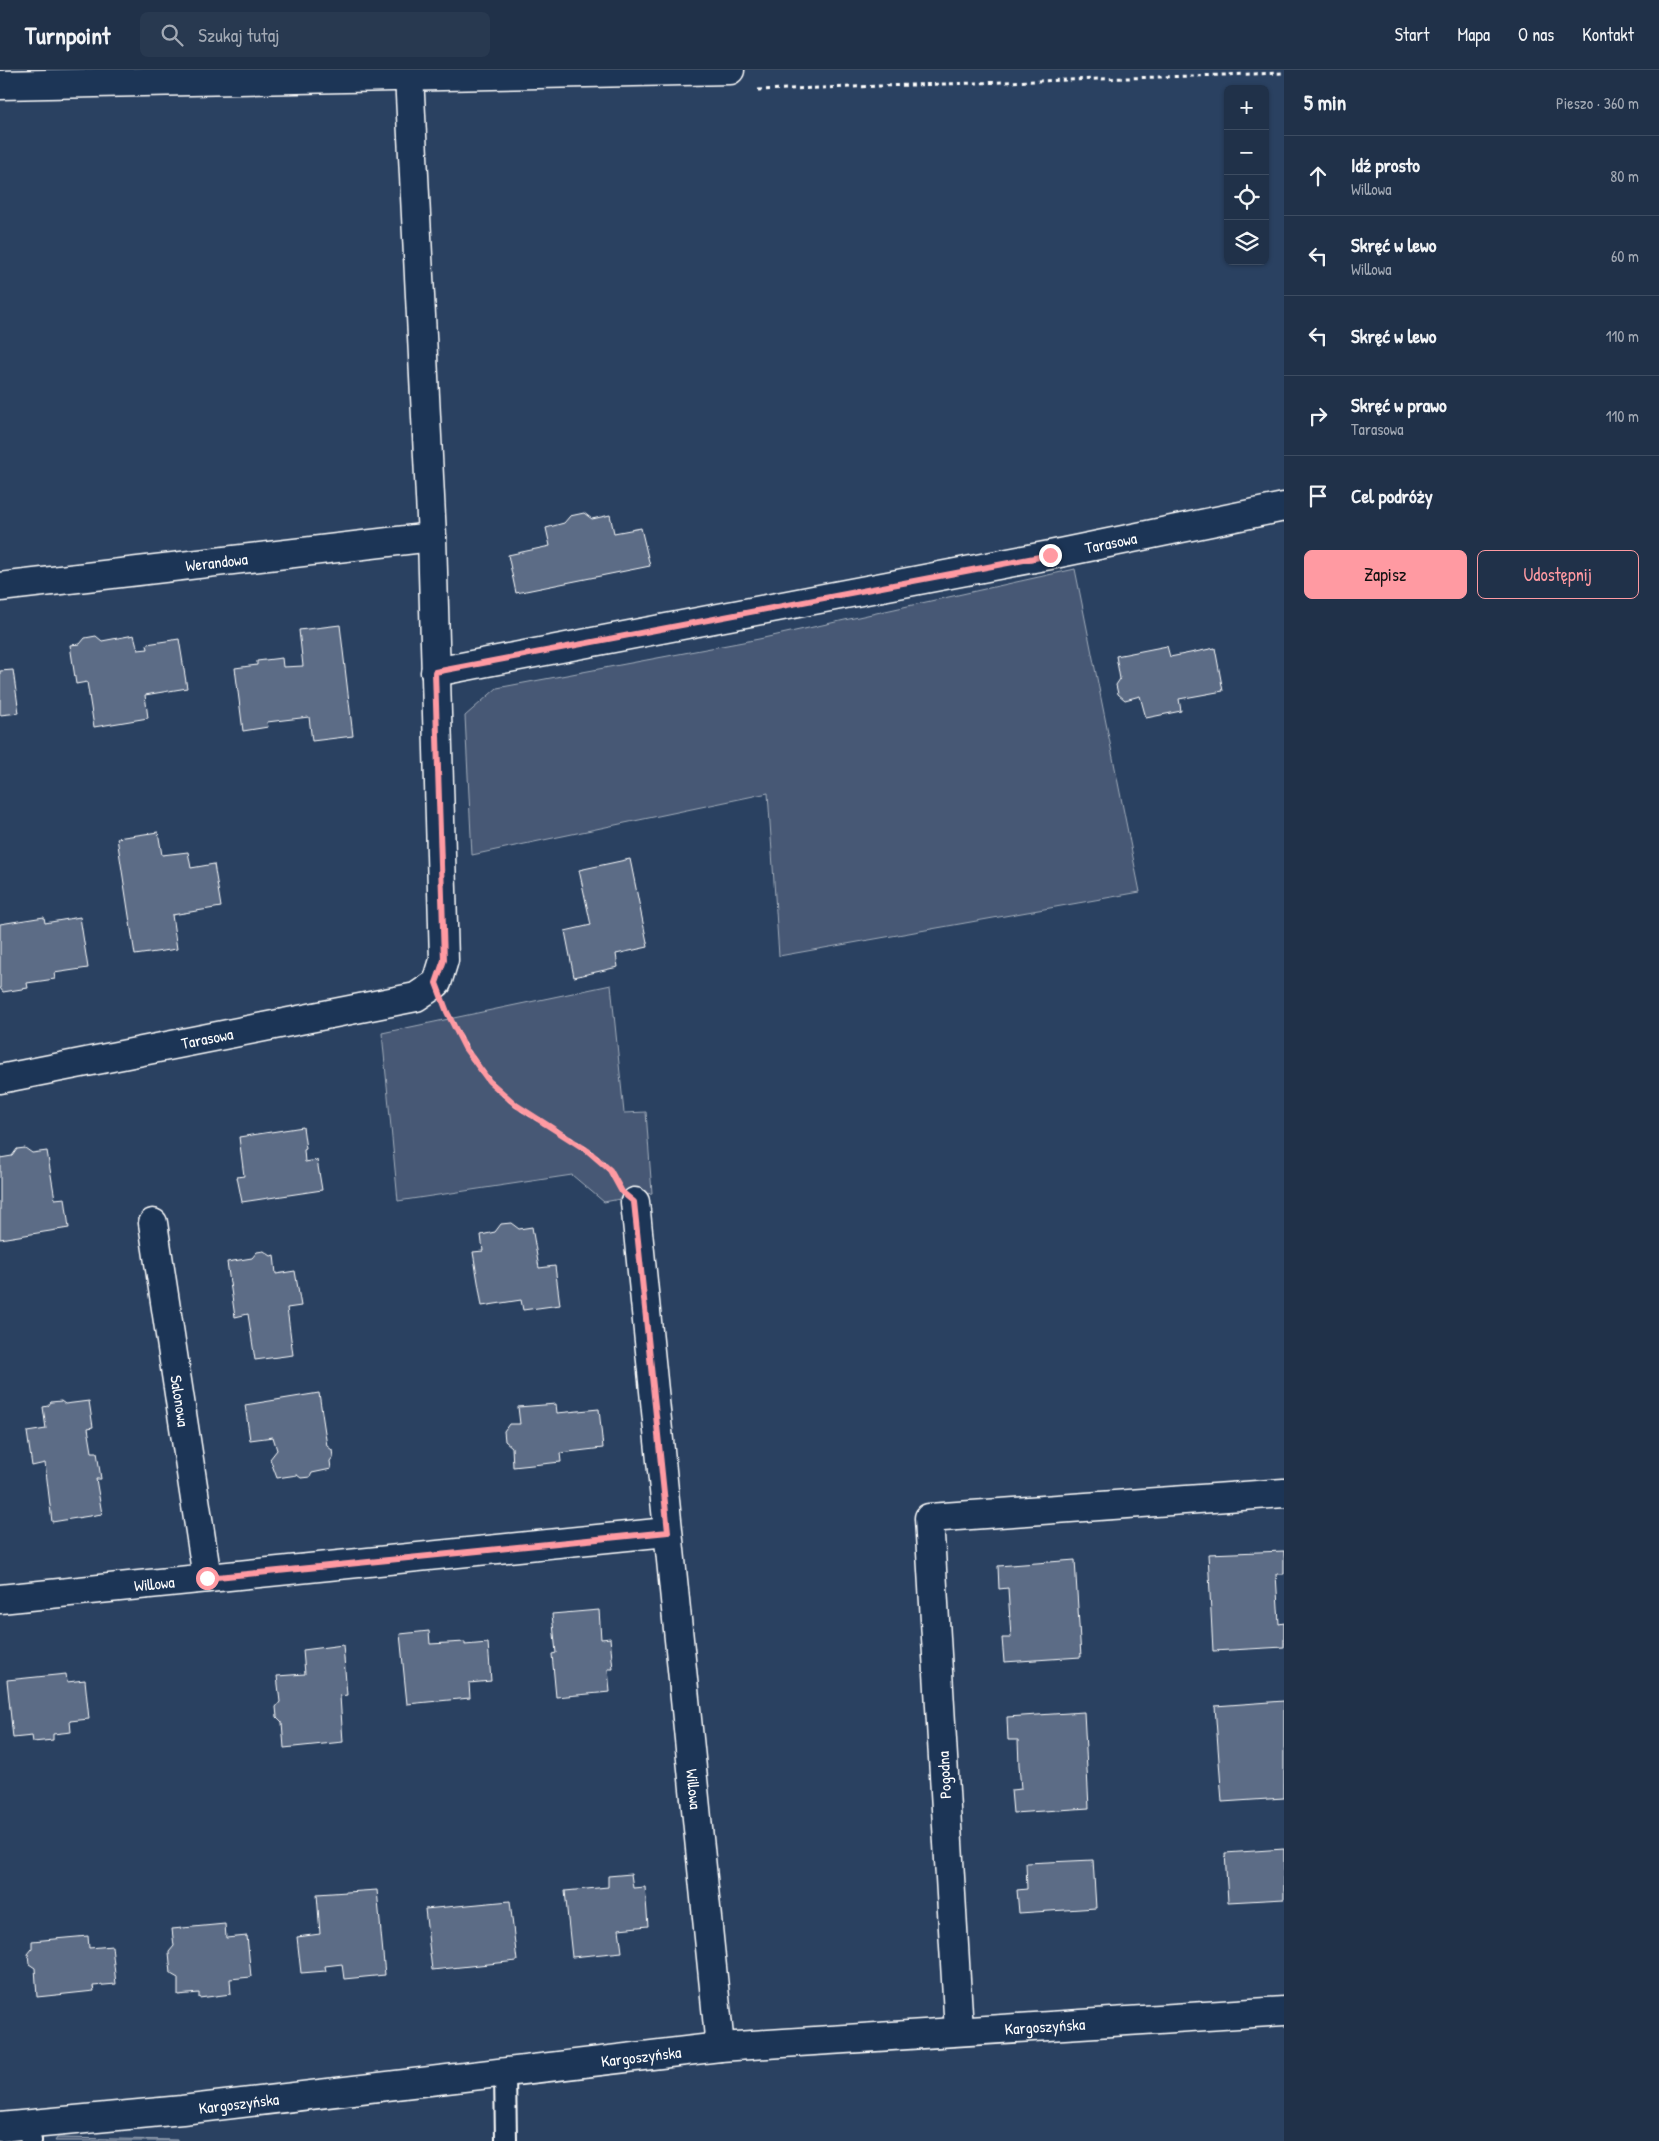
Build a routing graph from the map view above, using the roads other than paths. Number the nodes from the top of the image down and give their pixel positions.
1 (730, 70) edge
2 (409, 75) junction
3 (0, 85) edge
4 (1284, 507) edge
5 (432, 537) junction
6 (0, 587) edge
7 (435, 672) junction
8 (0, 1079) edge
9 (634, 1202) road end
10 (154, 1223) dead end
11 (1284, 1494) edge
12 (668, 1532) junction
13 (207, 1578) junction
14 (0, 1599) edge
15 (1284, 2012) edge
16 (959, 2031) junction
17 (720, 2047) junction
18 (505, 2072) junction
19 (19, 2131) edge
20 (506, 2141) edge

1 - 2 street
2 - 3 street
2 - 5 street
4 - 7 street, Tarasowa
5 - 6 street, Werandowa
5 - 7 street
7 - 8 street, Tarasowa
9 - 12 street, Willowa
10 - 13 street, Salonowa
11 - 16 street, Pogodna
12 - 13 street, Willowa
12 - 17 street, Willowa
13 - 14 street, Willowa
15 - 16 street, Kargoszyńska
16 - 17 street, Kargoszyńska
17 - 18 street, Kargoszyńska
18 - 19 street, Kargoszyńska
18 - 20 lane

